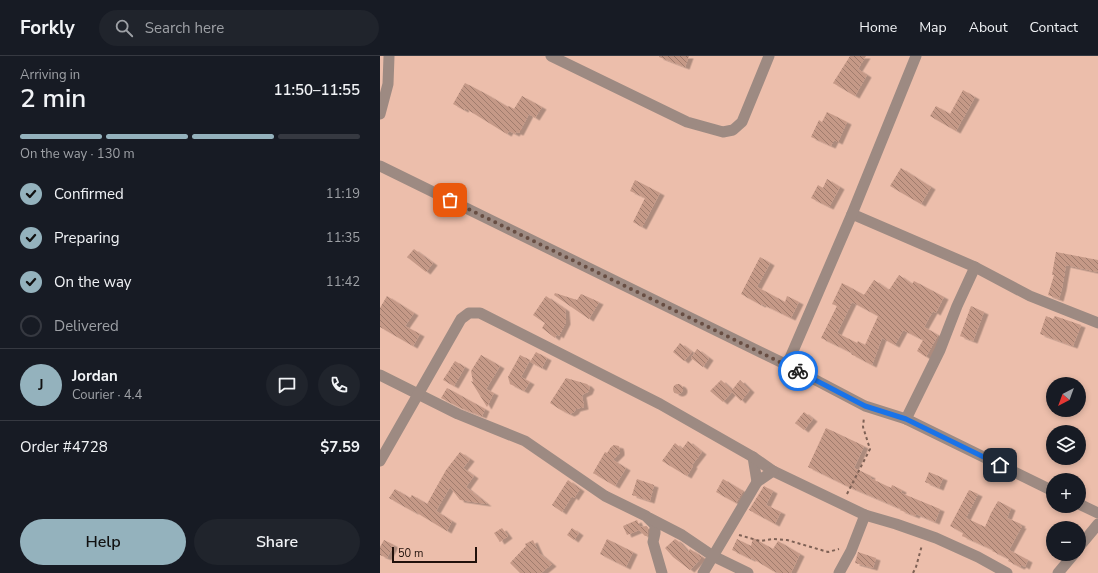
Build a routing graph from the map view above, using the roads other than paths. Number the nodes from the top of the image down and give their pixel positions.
1 (389, 56) edge
2 (551, 56) edge
3 (769, 56) edge
4 (916, 56) edge
5 (380, 114) edge
6 (380, 166) edge
7 (852, 214) junction
8 (975, 267) junction
9 (1098, 323) edge
10 (787, 365) junction
11 (380, 375) edge
12 (419, 395) junction
13 (906, 419) junction
14 (753, 457) junction
15 (380, 461) edge
16 (773, 471) junction
17 (757, 482) junction
18 (1046, 488) edge
19 (1086, 507) edge
20 (1098, 513) edge
21 (865, 515) junction
22 (646, 516) junction
23 (1098, 524) edge
24 (1086, 539) edge
25 (714, 556) junction
26 (1068, 561) edge
27 (662, 573) edge
28 (703, 573) edge
29 (748, 573) edge
30 (840, 573) edge
31 (1007, 573) edge
32 (1058, 573) edge

1 - 5 street
2 - 3 street
4 - 7 street
6 - 10 street
7 - 8 street
7 - 10 street
8 - 9 street
8 - 13 street
10 - 13 street
11 - 12 street
12 - 14 street
12 - 15 street
12 - 22 street
13 - 18 street
14 - 16 street
14 - 17 street
16 - 17 street
16 - 21 street
17 - 25 street
19 - 20 street
21 - 30 street
21 - 31 street
22 - 25 street
22 - 27 street
23 - 24 street
25 - 28 street
25 - 29 street
26 - 32 street

